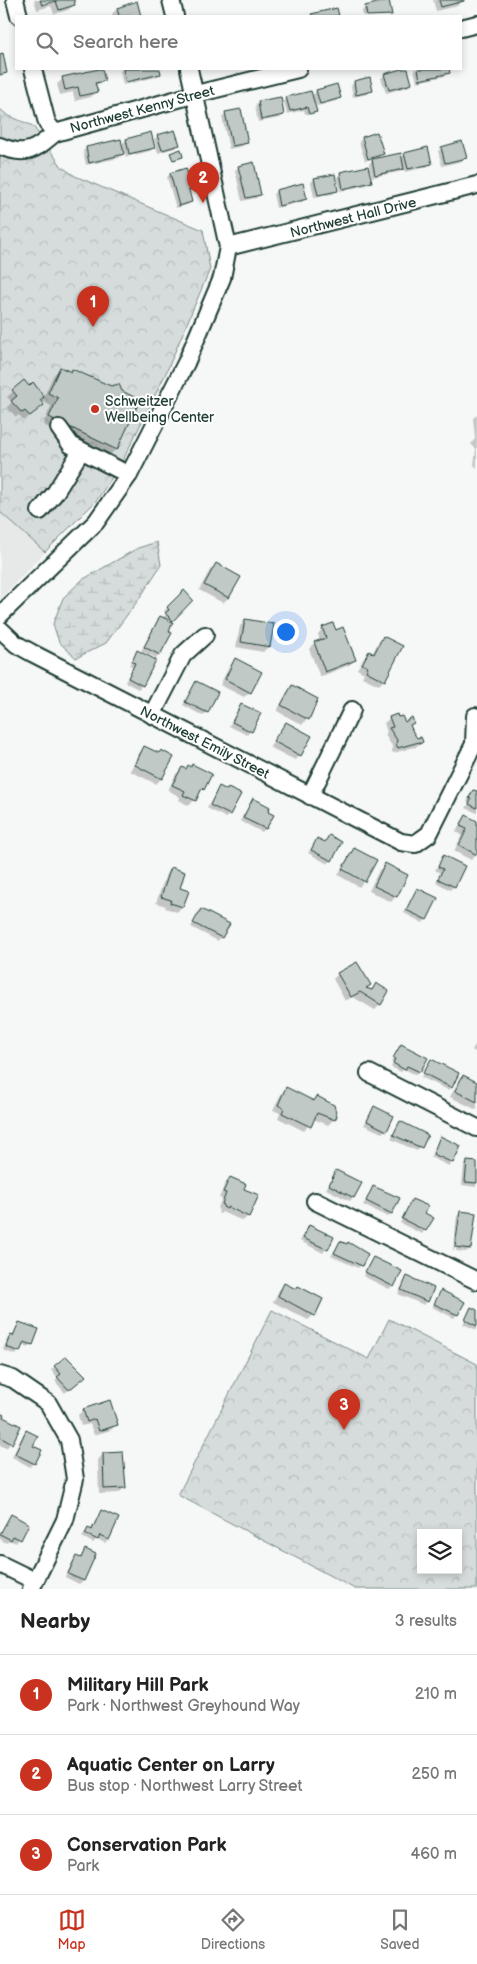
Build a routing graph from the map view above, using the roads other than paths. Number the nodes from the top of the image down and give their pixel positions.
1 (15, 0) edge
2 (171, 0) edge
3 (19, 15) edge
4 (175, 15) edge
5 (477, 24) edge
6 (462, 28) edge
7 (33, 70) edge
8 (189, 70) edge
9 (294, 70) edge
10 (196, 94) junction
11 (51, 128) junction
12 (0, 146) edge
13 (477, 185) edge
14 (228, 247) junction
15 (59, 428) dead end
16 (82, 451) junction
17 (129, 475) junction
18 (40, 511) dead end
19 (0, 615) edge
20 (0, 629) edge
21 (205, 635) dead end
22 (352, 710) dead end
23 (152, 714) junction
24 (475, 716) dead end
25 (310, 796) junction
26 (369, 1073) dead end
27 (477, 1128) edge
28 (315, 1201) dead end
29 (477, 1281) edge
30 (0, 1375) edge
31 (0, 1564) edge
32 (33, 1585) edge

1 - 3 street
2 - 4 street
5 - 6 street
7 - 11 street
8 - 10 street
9 - 10 street, Northwest Kenny Street
10 - 11 street, Northwest Kenny Street
10 - 14 street
11 - 12 street
13 - 14 street, Northwest Hall Drive
14 - 17 street
15 - 16 street
16 - 17 street
16 - 18 street
17 - 19 street
20 - 23 street, Northwest Emily Street
21 - 23 street
22 - 25 street
23 - 25 street, Northwest Emily Street
24 - 25 street, Northwest Emily Street
26 - 27 street
28 - 29 street
30 - 32 street
31 - 32 street

